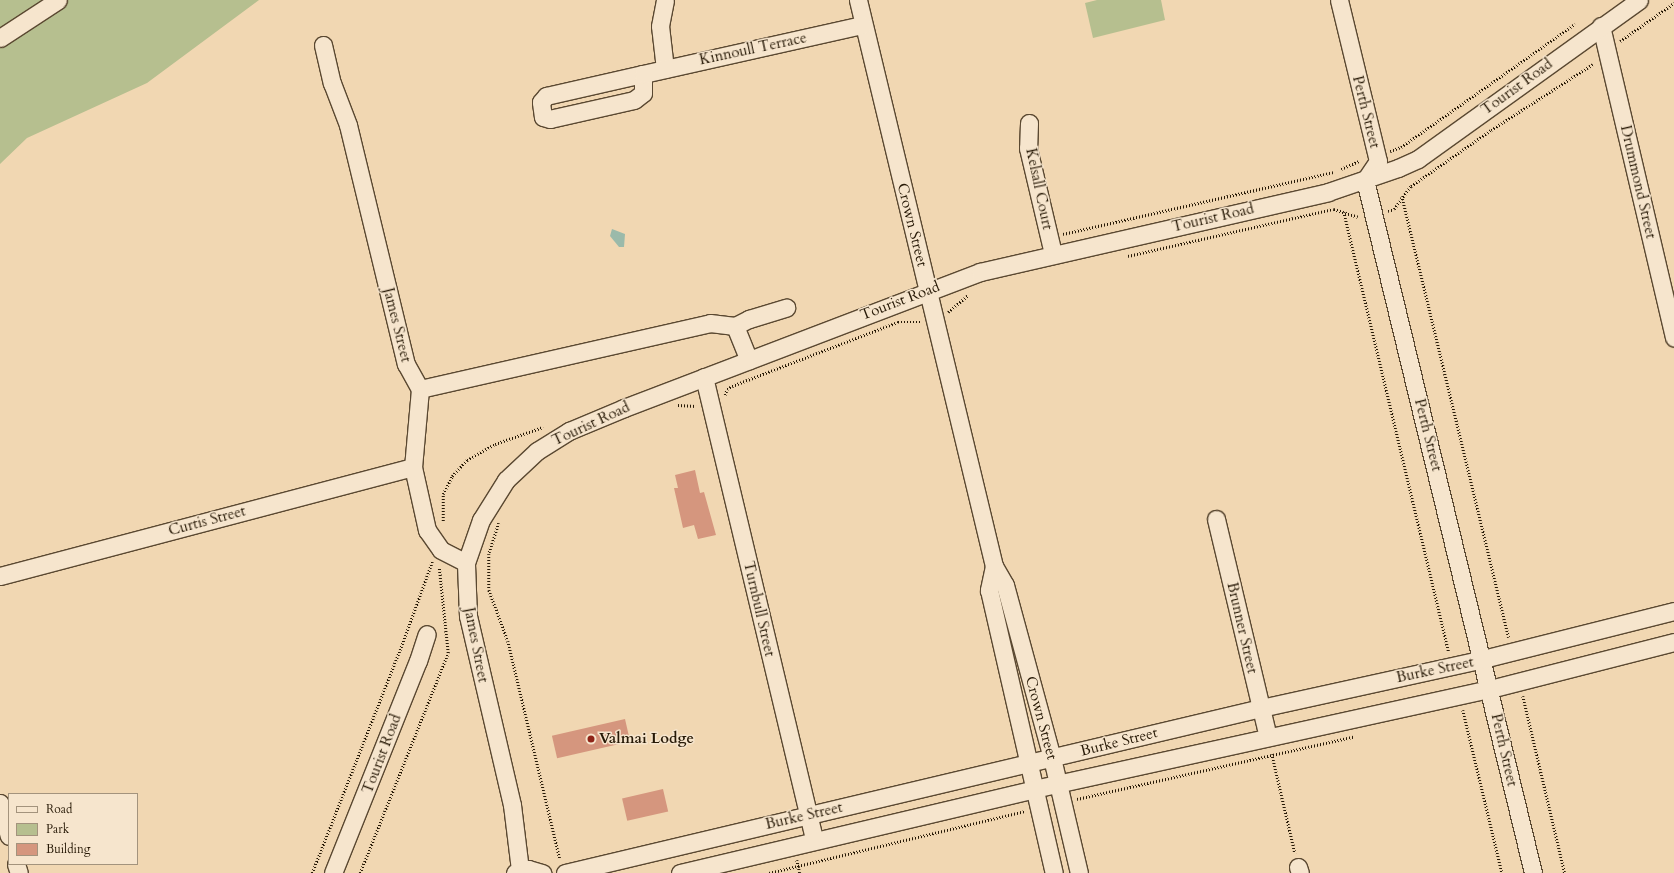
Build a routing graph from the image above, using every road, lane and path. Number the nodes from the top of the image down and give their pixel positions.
1 (58, 0) edge
2 (665, 0) edge
3 (858, 0) edge
4 (1339, 0) edge
5 (1639, 0) edge
6 (1577, 23) dead end
7 (863, 25) junction
8 (1601, 26) junction
9 (0, 38) edge
10 (323, 45) dead end
11 (665, 69) junction
12 (643, 74) junction
13 (1029, 123) dead end
14 (1377, 155) junction
15 (1365, 180) junction
16 (1402, 196) dead end
17 (1344, 212) dead end
18 (1049, 238) junction
19 (1053, 254) junction
20 (928, 290) junction
21 (972, 292) dead end
22 (786, 308) dead end
23 (935, 317) junction
24 (735, 326) junction
25 (1674, 338) edge
26 (749, 360) junction
27 (704, 377) junction
28 (420, 389) junction
29 (710, 402) junction
30 (676, 405) dead end
31 (413, 467) junction
32 (501, 518) dead end
33 (1216, 520) dead end
34 (432, 562) dead end
35 (466, 563) junction
36 (440, 565) dead end
37 (994, 566) junction
38 (0, 576) edge
39 (1674, 611) edge
40 (427, 634) dead end
41 (1674, 642) edge
42 (1512, 652) junction
43 (1483, 659) junction
44 (1453, 666) junction
45 (1520, 682) junction
46 (1490, 689) junction
47 (1261, 708) junction
48 (1468, 711) dead end
49 (1464, 712) junction
50 (1456, 714) dead end
51 (1356, 736) dead end
52 (1268, 737) junction
53 (1272, 755) junction
54 (1052, 758) junction
55 (1027, 764) junction
56 (1058, 784) junction
57 (1034, 789) junction
58 (1062, 802) junction
59 (0, 803) edge
60 (1038, 808) junction
61 (808, 815) junction
62 (8, 832) edge
63 (814, 840) junction
64 (563, 868) edge
65 (1299, 870) edge
66 (518, 872) edge
67 (312, 873) edge
68 (333, 873) edge
69 (360, 873) edge
70 (542, 873) edge
71 (680, 873) edge
72 (769, 873) edge
73 (1054, 873) edge
74 (1078, 873) edge
75 (1502, 873) edge
76 (1534, 873) edge
77 (1565, 873) edge

1 - 9 street
2 - 11 street
3 - 7 street, Crown Street
4 - 14 street, Perth Street
5 - 8 street, Tourist Road
6 - 14 path
7 - 11 street, Kinnoull Terrace
7 - 20 street, Crown Street
8 - 15 street, Tourist Road
8 - 25 street, Drummond Street
10 - 28 street, James Street
11 - 12 street, Kinnoull Terrace
12 - 12 street, Kinnoull Terrace
13 - 18 street, Kelsall Court
14 - 15 street, Perth Street
14 - 18 path
15 - 19 street, Tourist Road
15 - 43 street, Perth Street
16 - 42 path
17 - 44 path
18 - 19 street, Kelsall Court
19 - 20 street, Tourist Road
20 - 23 street, Crown Street
20 - 26 street, Tourist Road
21 - 23 path
22 - 24 street
23 - 29 path
23 - 37 street, Crown Street
24 - 26 street
24 - 28 street
26 - 27 street, Tourist Road
27 - 29 street, Turnbull Street
27 - 35 street, Tourist Road
28 - 31 street
29 - 30 path
29 - 61 street, Turnbull Street
31 - 35 street
31 - 38 street, Curtis Street
32 - 64 path
33 - 47 street, Brunner Street
34 - 67 path
35 - 66 street, James Street
36 - 69 path
37 - 54 street, Crown Street
37 - 55 street, Crown Street
39 - 42 street, Burke Street
40 - 68 street, Tourist Road
41 - 45 street, Burke Street
42 - 43 street, Burke Street
43 - 44 street, Burke Street
43 - 46 street, Perth Street
44 - 47 street, Burke Street
45 - 46 street, Burke Street
45 - 77 path
46 - 52 street, Burke Street
46 - 76 street, Perth Street
47 - 52 street, Brunner Street
47 - 54 street, Burke Street
48 - 49 path
49 - 50 path
49 - 75 path
51 - 53 path
52 - 53 path
52 - 56 street, Burke Street
53 - 58 path
53 - 65 path
54 - 55 street, Burke Street
54 - 56 street, Crown Street
55 - 57 street, Crown Street
55 - 61 street, Burke Street
56 - 57 street, Burke Street
56 - 58 street, Crown Street
57 - 60 street, Crown Street
57 - 63 street, Burke Street
58 - 74 street, Crown Street
59 - 62 street
60 - 72 path
60 - 73 street, Crown Street
61 - 63 street, Turnbull Street
61 - 64 street, Burke Street
63 - 71 street, Burke Street
66 - 70 street

